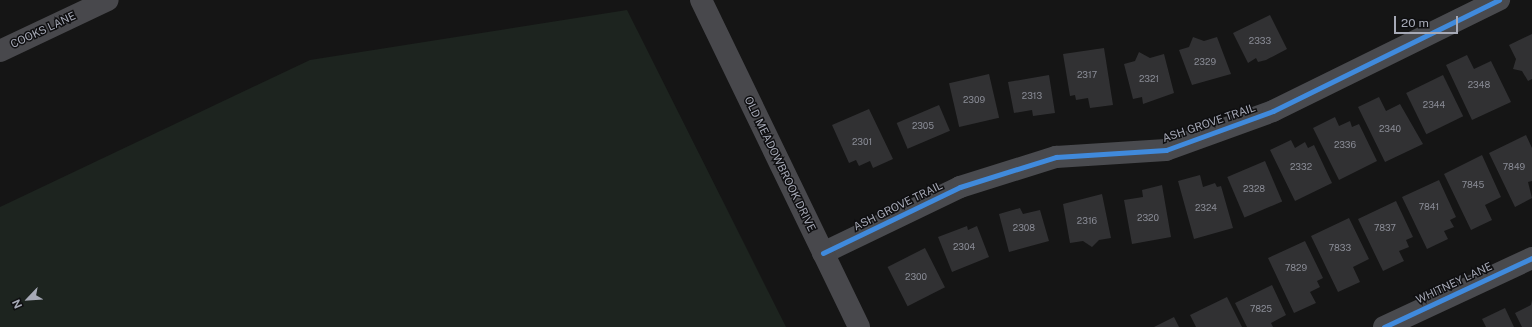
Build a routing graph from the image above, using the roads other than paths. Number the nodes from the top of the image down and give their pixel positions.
1 (108, 0) edge
2 (701, 0) edge
3 (1499, 0) edge
4 (0, 51) edge
5 (823, 253) junction
6 (1532, 258) edge
7 (859, 327) edge
8 (1384, 327) edge

1 - 4 main road, COOKS LANE
2 - 5 main road, OLD MEADOWBROOK DRIVE
3 - 5 street, ASH GROVE TRAIL
5 - 7 main road, OLD MEADOWBROOK DRIVE
6 - 8 street, WHITNEY LANE

